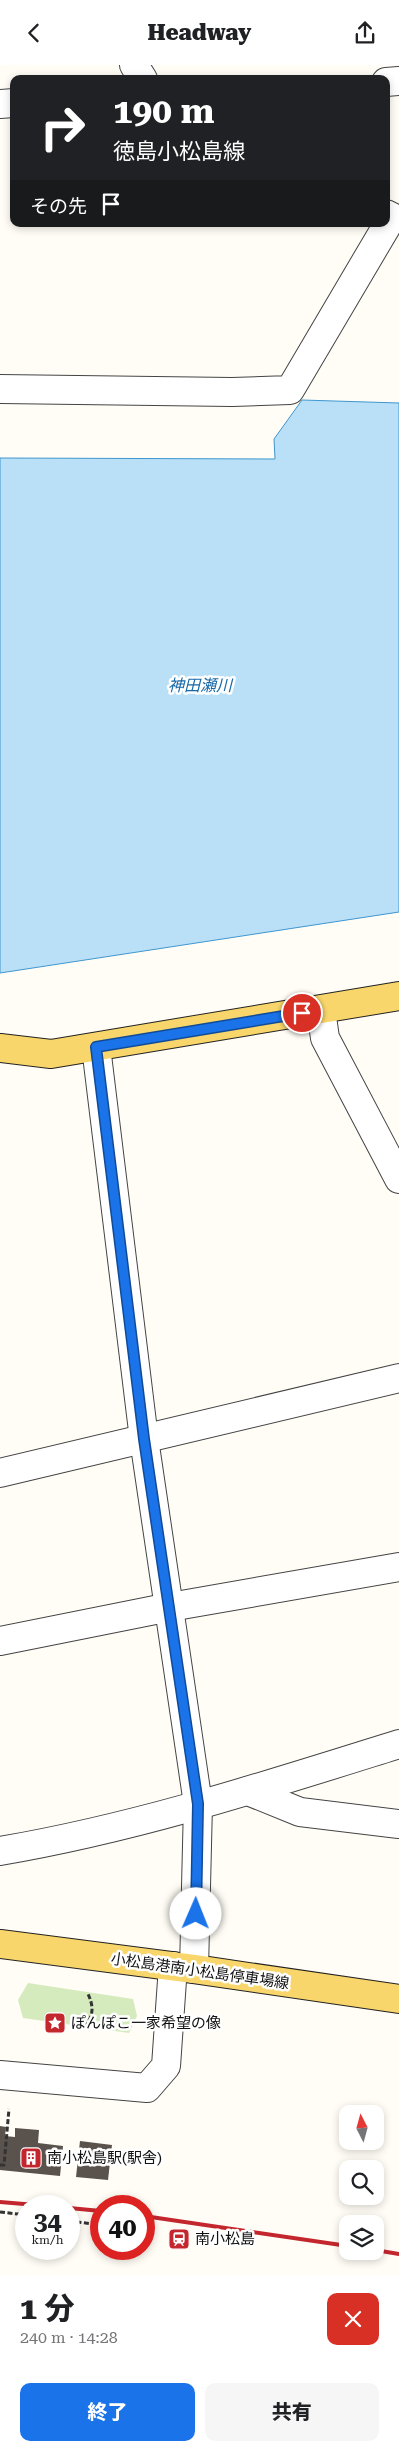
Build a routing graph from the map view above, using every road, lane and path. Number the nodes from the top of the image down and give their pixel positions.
1 (386, 227) edge
2 (0, 389) edge
3 (399, 996) edge
4 (321, 1010) junction
5 (96, 1047) junction
6 (0, 1048) edge
7 (399, 1179) edge
8 (399, 1378) edge
9 (144, 1439) junction
10 (0, 1473) edge
11 (399, 1567) edge
12 (170, 1607) junction
13 (0, 1641) edge
14 (399, 1744) edge
15 (248, 1791) junction
16 (198, 1804) junction
17 (399, 1824) edge
18 (0, 1851) edge
19 (0, 1944) edge
20 (184, 1968) junction
21 (87, 1992) dead end
22 (399, 1999) edge
23 (85, 2027) dead end
24 (0, 2075) edge
25 (10, 2109) dead end
26 (0, 2165) edge
27 (0, 2212) edge
28 (15, 2214) edge

1 - 2 street
3 - 4 main road
4 - 5 main road
4 - 7 street
5 - 6 main road
5 - 9 street
8 - 9 street
9 - 10 street
9 - 12 street
11 - 12 street
12 - 13 street
12 - 16 street
14 - 15 street
15 - 16 street
15 - 17 street
16 - 18 street
16 - 20 street
19 - 20 main road, 小松島港南小松島停車場線
20 - 22 main road, 小松島港南小松島停車場線
20 - 24 street
21 - 23 path
25 - 26 path
27 - 28 path

